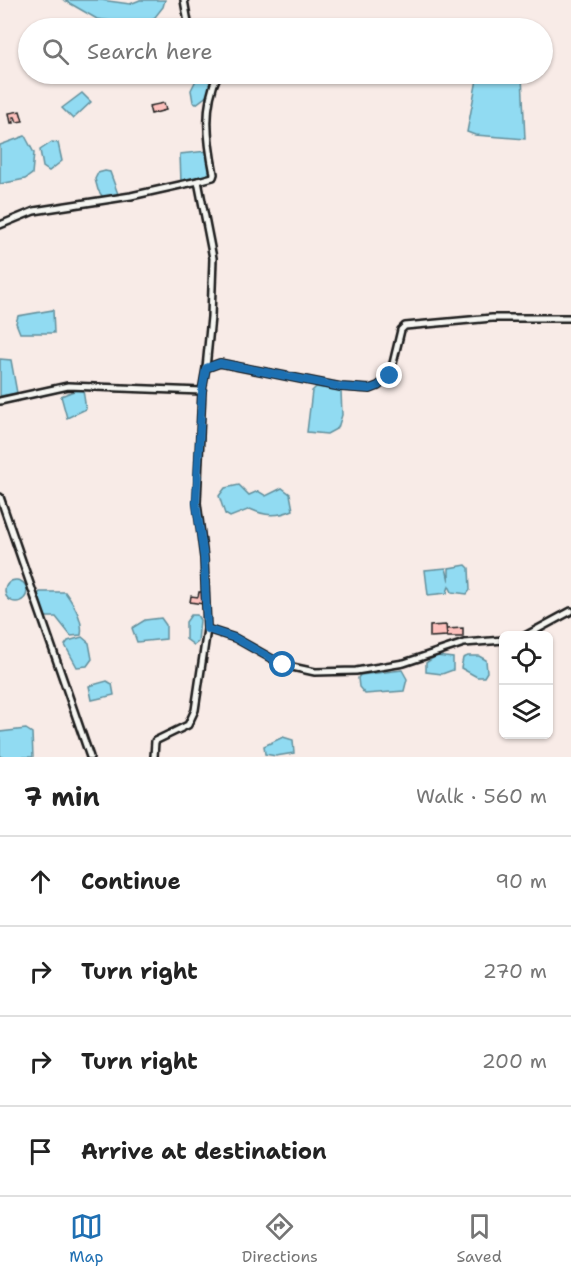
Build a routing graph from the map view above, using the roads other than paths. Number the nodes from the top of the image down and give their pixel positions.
1 (184, 0) edge
2 (187, 18) edge
3 (213, 84) edge
4 (198, 181) junction
5 (0, 225) edge
6 (571, 318) edge
7 (206, 368) junction
8 (202, 391) junction
9 (0, 401) edge
10 (0, 497) edge
11 (571, 611) edge
12 (207, 629) junction
13 (534, 631) edge
14 (499, 640) edge
15 (90, 757) edge
16 (154, 757) edge

1 - 2 street
3 - 4 street
4 - 5 street
4 - 7 street
6 - 7 street
7 - 8 street
8 - 9 street
8 - 12 street
10 - 15 street
11 - 13 street
12 - 14 street
12 - 16 street

